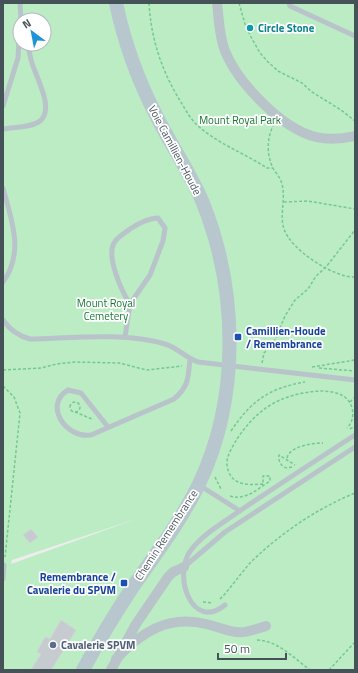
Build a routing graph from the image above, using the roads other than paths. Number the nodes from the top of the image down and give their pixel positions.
1 (116, 3) edge
2 (121, 3) edge
3 (217, 3) edge
4 (289, 3) edge
5 (355, 36) edge
6 (18, 52) edge
7 (30, 52) edge
8 (3, 106) edge
9 (3, 129) edge
10 (355, 136) edge
11 (3, 188) edge
12 (3, 282) edge
13 (228, 298) junction
14 (130, 304) junction
15 (3, 320) edge
16 (125, 338) junction
17 (190, 362) junction
18 (229, 367) junction
19 (355, 380) edge
20 (108, 427) junction
21 (355, 435) edge
22 (355, 447) edge
23 (198, 485) junction
24 (240, 511) junction
25 (4, 565) road end
26 (184, 567) junction
27 (3, 579) edge
28 (225, 605) dead end
29 (266, 626) dead end
30 (116, 659) junction
31 (83, 670) edge
32 (111, 670) edge

1 - 13 street, Voie Camillien-Houde
2 - 13 street, Voie Camillien-Houde
3 - 10 street
4 - 5 lane
6 - 8 lane
7 - 9 lane
11 - 12 lane
13 - 18 street, Voie Camillien-Houde
14 - 14 lane
14 - 16 lane
15 - 16 lane
16 - 17 lane
17 - 18 lane
17 - 20 lane
18 - 19 lane
18 - 23 street, Chemin Remembrance
20 - 20 lane
21 - 24 lane
22 - 26 lane
23 - 24 lane
23 - 31 street, Chemin Remembrance
24 - 26 lane
25 - 27 lane
26 - 28 lane
26 - 30 street
29 - 30 street
30 - 32 street

